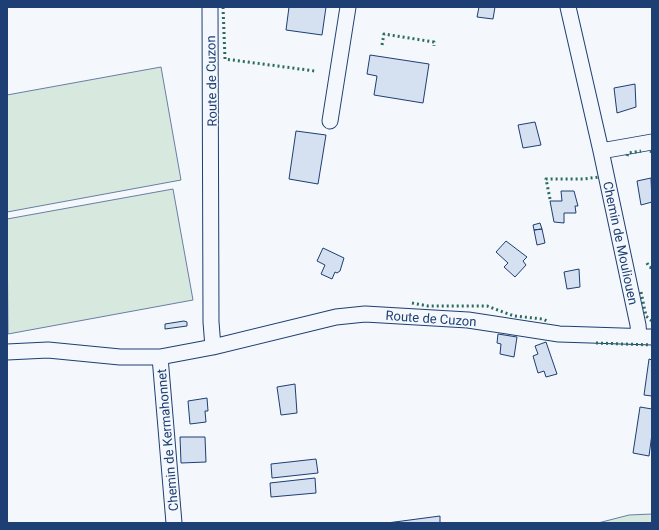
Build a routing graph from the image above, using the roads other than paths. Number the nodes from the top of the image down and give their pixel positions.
1 (210, 7) edge
2 (348, 7) edge
3 (568, 7) edge
4 (330, 121) dead end
5 (652, 142) edge
6 (601, 151) junction
7 (645, 336) edge
8 (213, 347) junction
9 (7, 352) edge
10 (160, 357) junction
11 (174, 523) edge

1 - 8 street, Route de Cuzon
2 - 4 street
3 - 6 street, Chemin de Mouliouen
5 - 6 street
6 - 7 street, Chemin de Mouliouen
7 - 8 street, Route de Cuzon
8 - 10 street, Route de Cuzon
9 - 10 street, Route de Cuzon
10 - 11 street, Chemin de Kermahonnet

